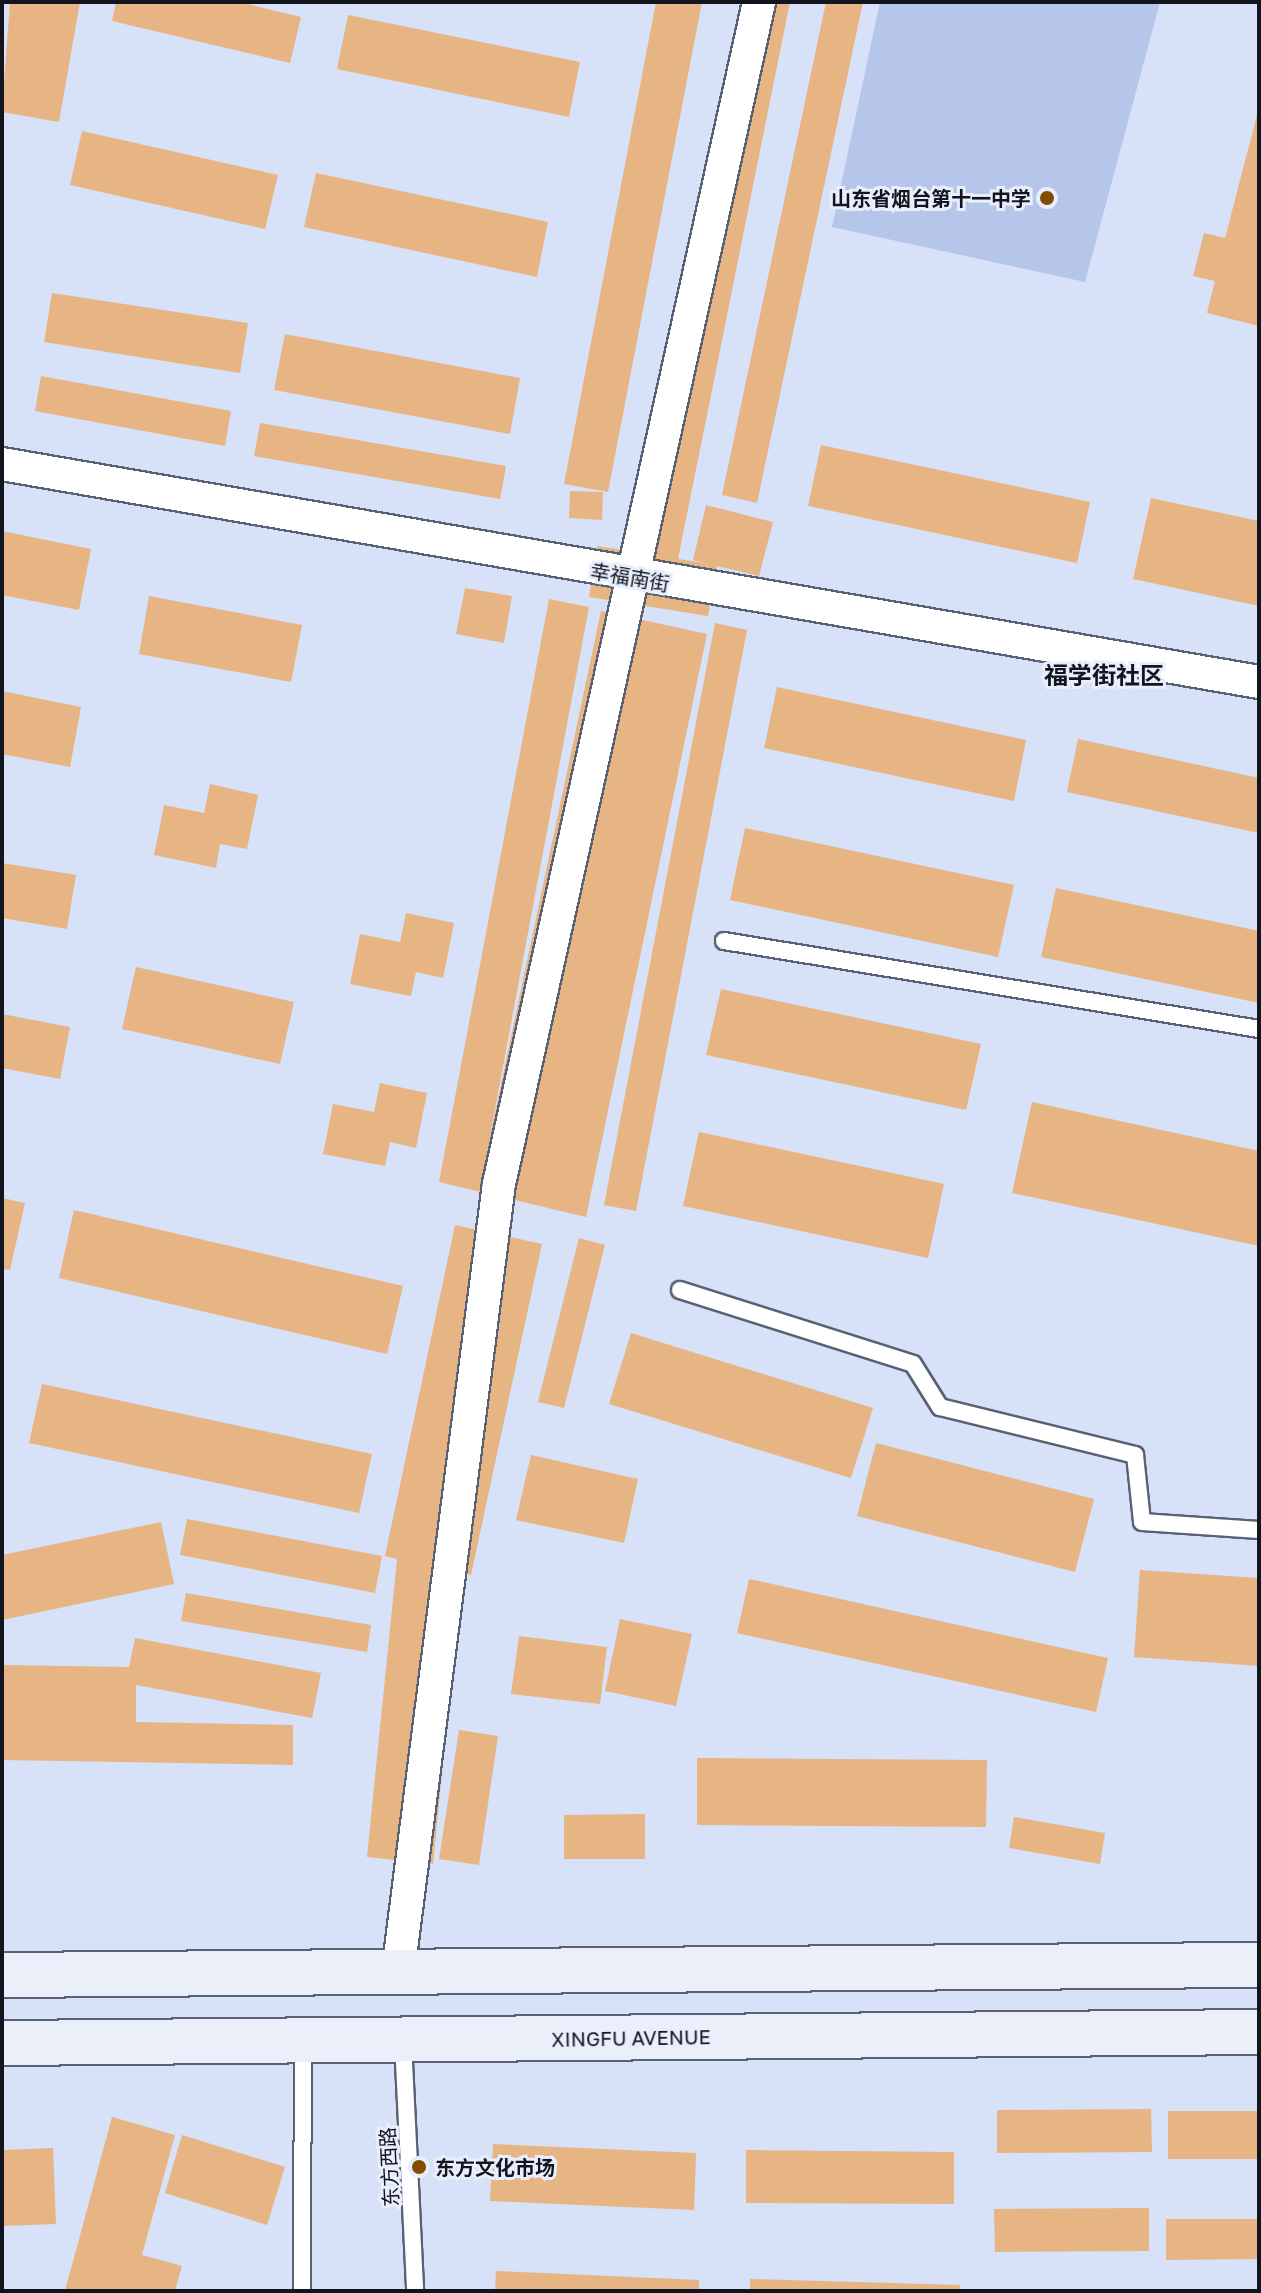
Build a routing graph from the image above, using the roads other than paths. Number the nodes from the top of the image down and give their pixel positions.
1 (759, 2) edge
2 (2, 464) edge
3 (1259, 682) edge
4 (724, 941) dead end
5 (1259, 1029) edge
6 (680, 1290) dead end
7 (1259, 1530) edge
8 (1259, 1965) edge
9 (398, 1972) junction
10 (2, 1975) edge
11 (1259, 2032) edge
12 (304, 2041) junction
13 (403, 2041) junction
14 (2, 2043) edge
15 (302, 2291) edge
16 (415, 2291) edge

1 - 9 street
2 - 3 street, 幸福南街
4 - 5 lane
6 - 7 lane
8 - 9 main road
9 - 10 main road
11 - 13 main road, XINGFU AVENUE
12 - 13 main road, XINGFU AVENUE
12 - 14 main road, XINGFU AVENUE
12 - 15 lane
13 - 16 lane, 东方西路

